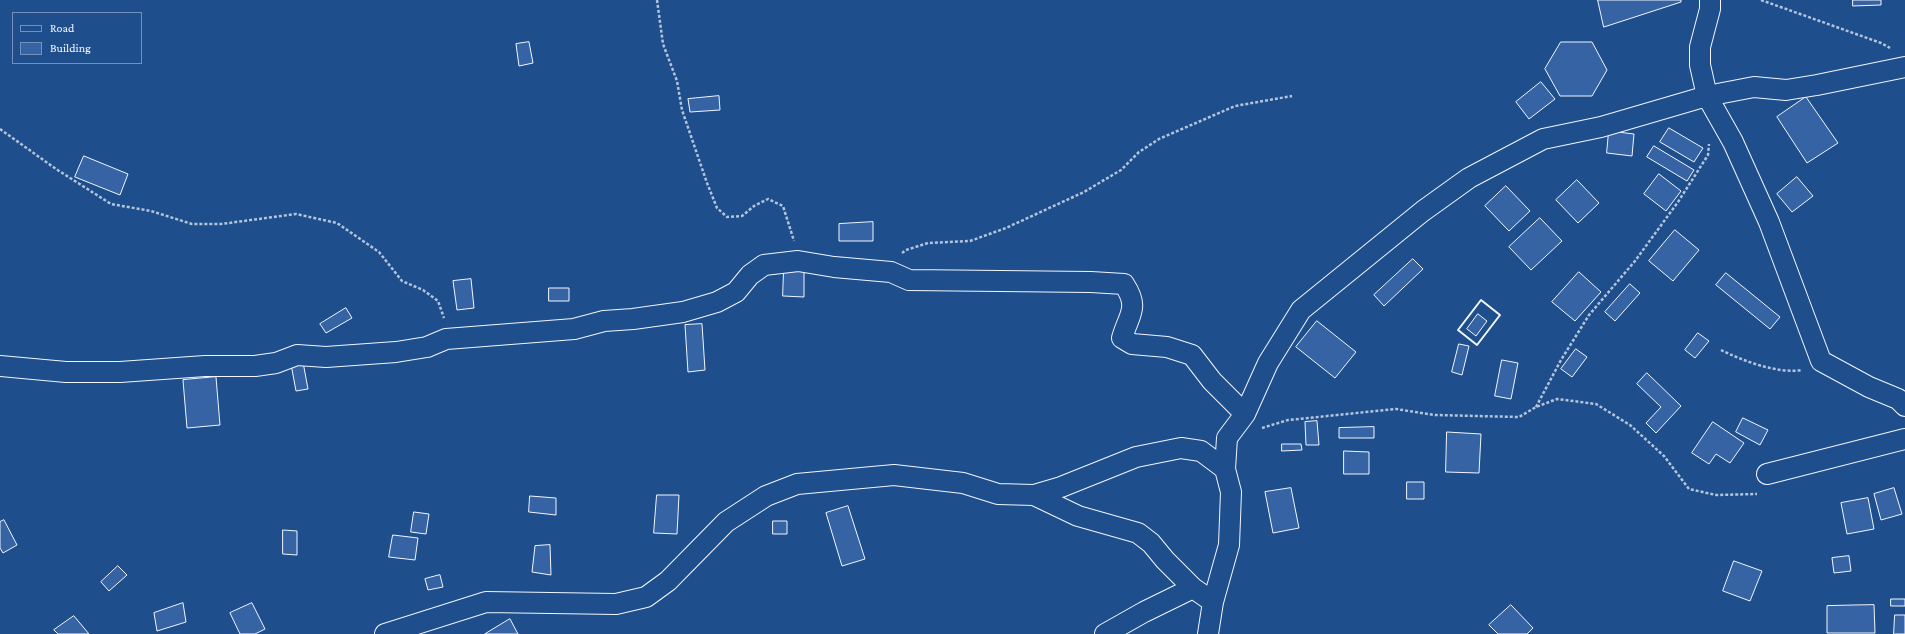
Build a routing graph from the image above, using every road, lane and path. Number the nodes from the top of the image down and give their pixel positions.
1 (657, 0) edge
2 (1710, 0) edge
3 (1761, 0) edge
4 (1893, 50) dead end
5 (1905, 67) edge
6 (1292, 96) dead end
7 (1707, 96) junction
8 (0, 129) edge
9 (1709, 142) dead end
10 (798, 261) junction
11 (879, 271) junction
12 (446, 339) junction
13 (1721, 350) dead end
14 (1821, 361) junction
15 (0, 366) edge
16 (1905, 406) edge
17 (1536, 407) junction
18 (1245, 414) junction
19 (1227, 438) junction
20 (1905, 439) edge
21 (1225, 469) junction
22 (1767, 474) dead end
23 (1763, 494) dead end
24 (1034, 495) junction
25 (1193, 588) junction
26 (1213, 602) junction
27 (385, 634) edge
28 (1105, 634) edge
29 (1208, 634) edge

1 - 10 path
2 - 7 street
3 - 4 path
5 - 7 street
6 - 11 path
7 - 14 street
7 - 18 street
8 - 12 path
9 - 17 path
10 - 11 street
10 - 12 street
11 - 18 street
12 - 15 street
13 - 14 path
14 - 16 street
17 - 19 path
17 - 23 path
18 - 19 street
19 - 21 street
20 - 22 street
21 - 24 street
21 - 26 street
24 - 25 street
24 - 27 street
25 - 26 street
25 - 28 street
26 - 29 street

